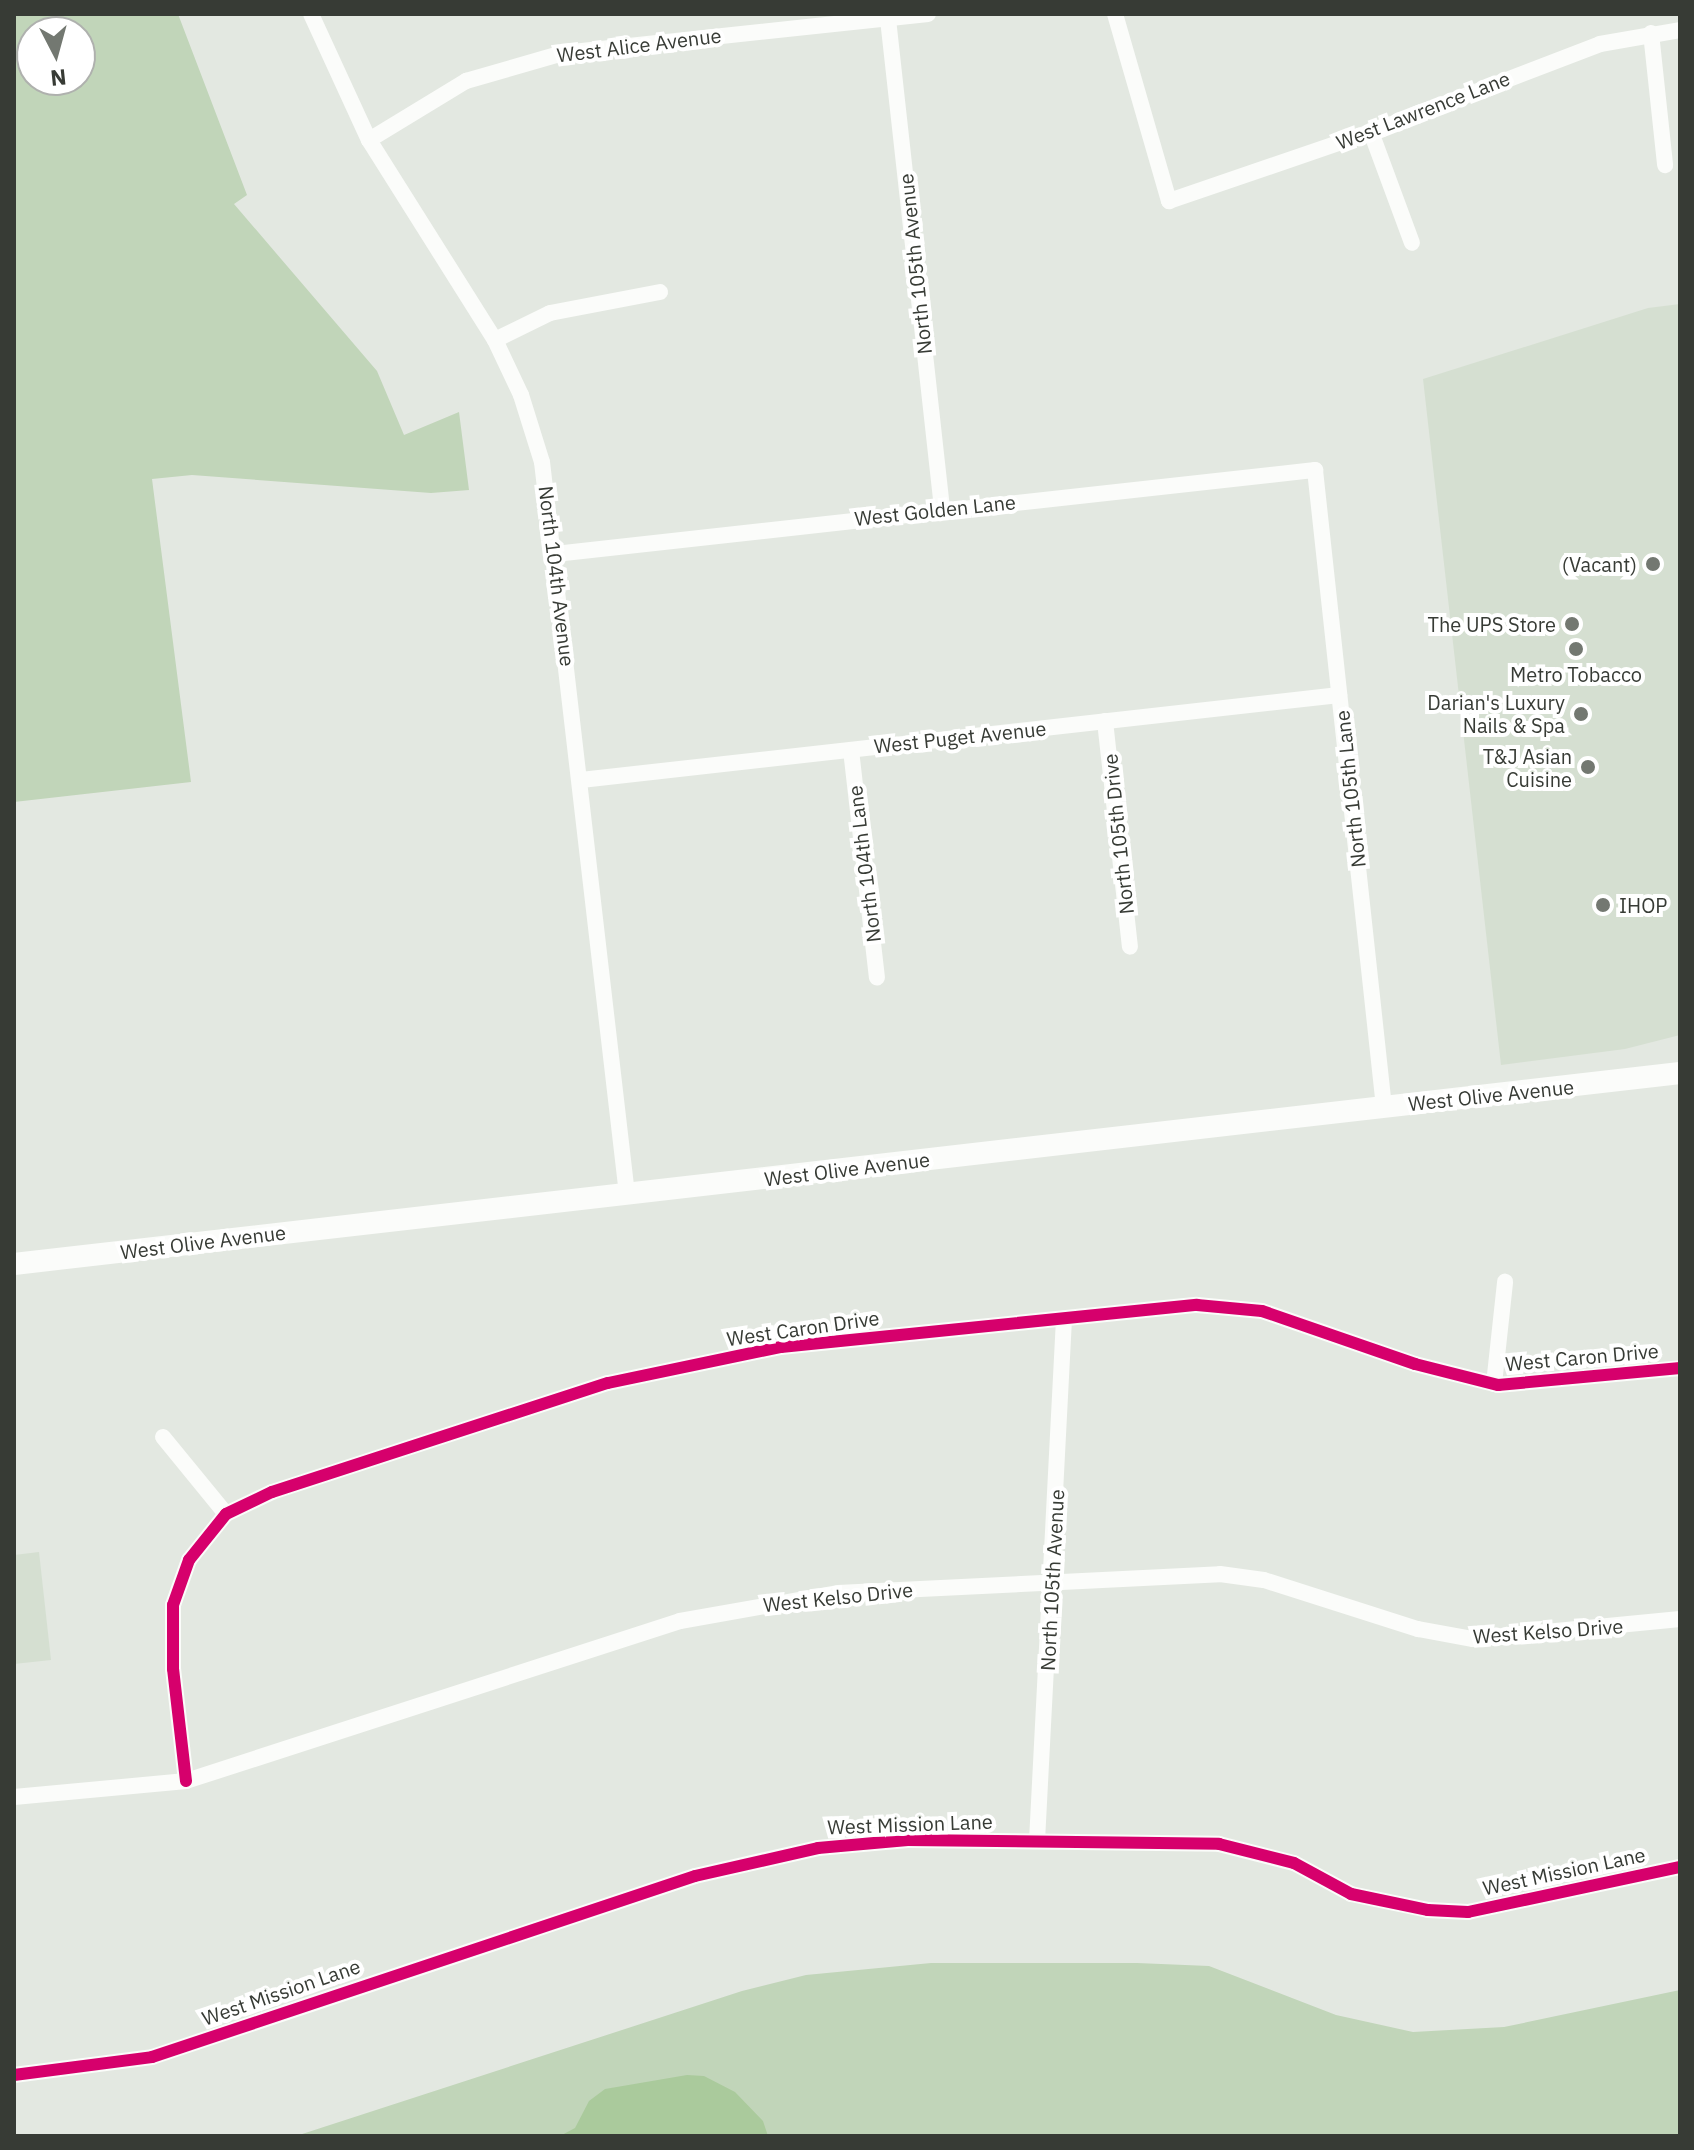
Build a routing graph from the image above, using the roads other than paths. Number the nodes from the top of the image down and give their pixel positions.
1 (311, 14) edge
2 (928, 14) edge
3 (1115, 14) edge
4 (888, 19) junction
5 (1680, 30) edge
6 (1651, 33) junction
7 (1371, 132) junction
8 (369, 140) junction
9 (1665, 165) dead end
10 (1412, 243) dead end
11 (660, 292) dead end
12 (495, 340) junction
13 (1315, 470) joint
14 (942, 509) junction
15 (555, 554) junction
16 (1339, 695) junction
17 (1105, 721) junction
18 (851, 750) junction
19 (581, 780) junction
20 (1130, 947) dead end
21 (877, 978) dead end
22 (1680, 1073) edge
23 (1384, 1107) junction
24 (627, 1194) junction
25 (14, 1264) edge
26 (1505, 1282) dead end
27 (1064, 1319) junction
28 (1680, 1368) edge
29 (1494, 1384) junction
30 (163, 1437) dead end
31 (226, 1514) junction
32 (1052, 1579) junction
33 (1680, 1619) edge
34 (186, 1781) junction
35 (14, 1797) edge
36 (1037, 1841) junction
37 (1680, 1867) edge
38 (14, 2075) edge

1 - 8 street, North 104th Avenue
2 - 4 street, West Alice Avenue
3 - 7 street, West Lawrence Lane
4 - 8 street, West Alice Avenue
4 - 14 street, North 105th Avenue
5 - 6 street, West Lawrence Lane
6 - 7 street, West Lawrence Lane
6 - 9 street
7 - 10 street
8 - 12 street, North 104th Avenue
11 - 12 street
12 - 15 street, North 104th Avenue
13 - 14 street, West Golden Lane
13 - 16 street, North 105th Lane
14 - 15 street, West Golden Lane
15 - 19 street, North 104th Avenue
16 - 17 street, West Puget Avenue
16 - 23 street, North 105th Lane
17 - 18 street, West Puget Avenue
17 - 20 street, North 105th Drive
18 - 19 street, West Puget Avenue
18 - 21 street, North 104th Lane
19 - 24 street, North 104th Avenue
22 - 23 main road, West Olive Avenue
23 - 24 main road, West Olive Avenue
24 - 25 main road, West Olive Avenue
26 - 29 street, West Caron Drive
27 - 29 street, West Caron Drive
27 - 31 street, West Caron Drive
27 - 32 street, North 105th Avenue
28 - 29 street, West Caron Drive
30 - 31 street
31 - 34 street, West Caron Drive
32 - 33 street, West Kelso Drive
32 - 34 street, West Kelso Drive
32 - 36 street, North 105th Avenue
34 - 35 street, West Kelso Drive
36 - 37 street, West Mission Lane
36 - 38 street, West Mission Lane

